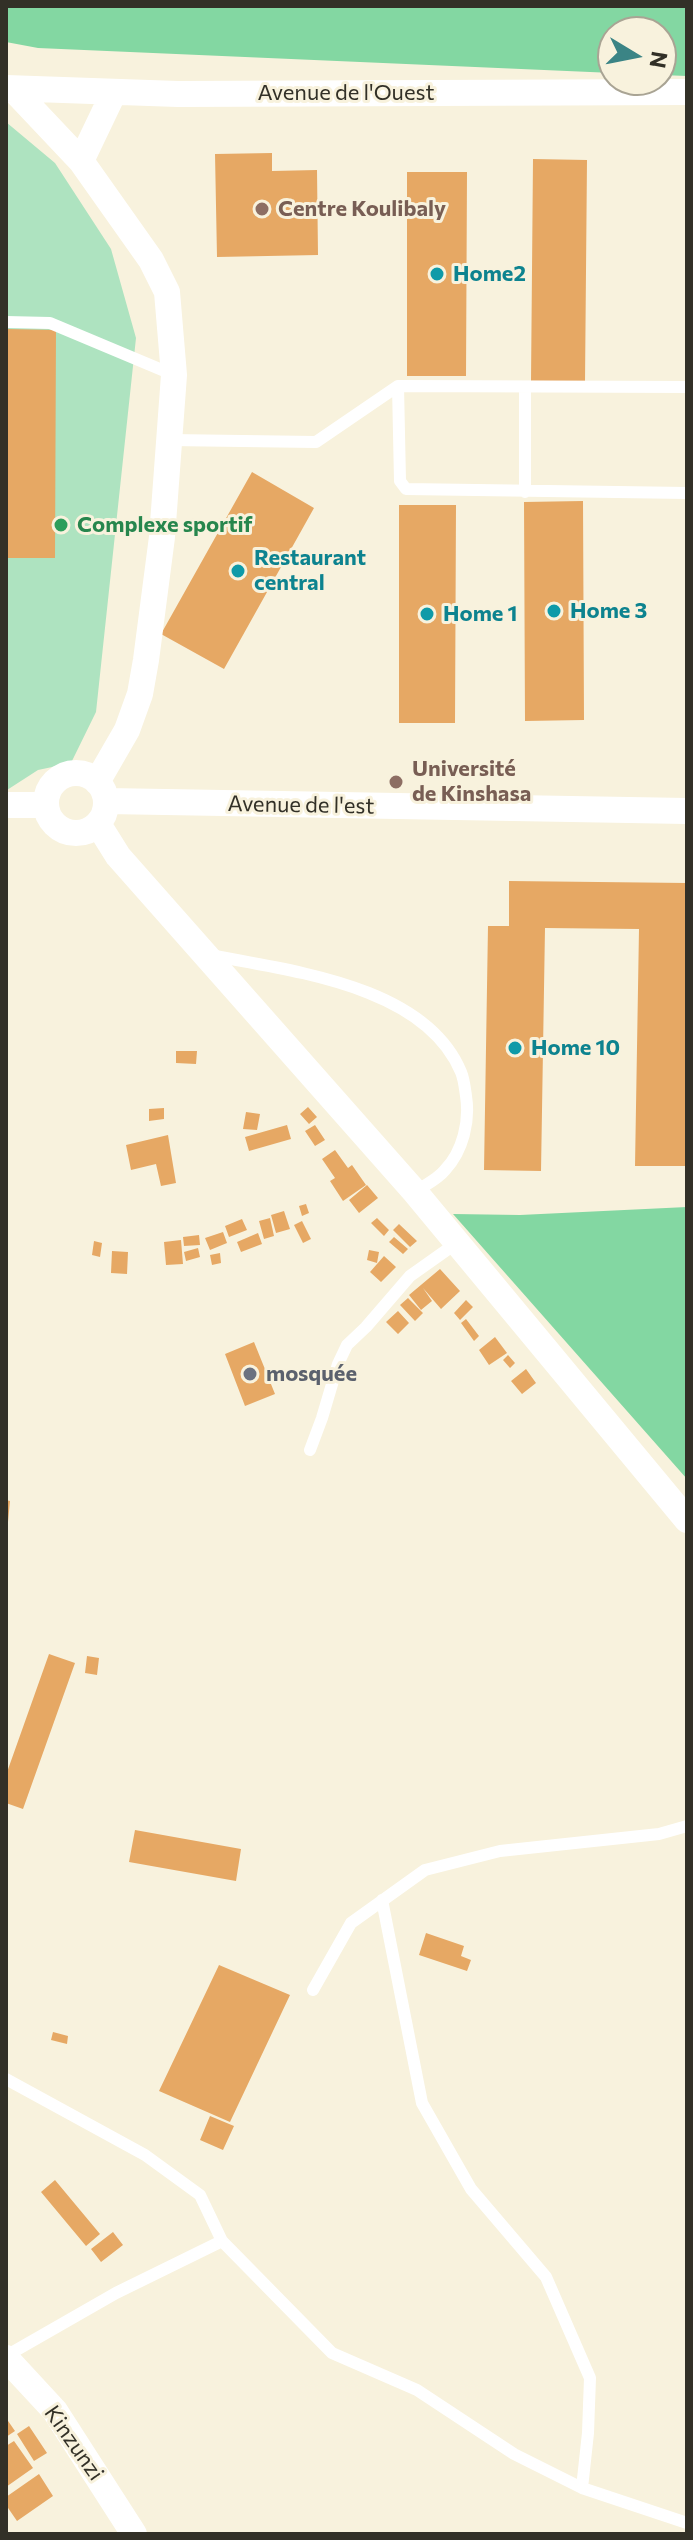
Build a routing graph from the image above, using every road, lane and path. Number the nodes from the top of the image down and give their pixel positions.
1 (10, 88) edge
2 (114, 92) junction
3 (687, 92) edge
4 (81, 161) junction
5 (6, 322) edge
6 (174, 375) junction
7 (398, 386) junction
8 (687, 387) edge
9 (525, 388) junction
10 (169, 440) junction
11 (525, 492) junction
12 (687, 493) edge
13 (101, 802) junction
14 (6, 805) edge
15 (45, 805) junction
16 (687, 811) edge
17 (206, 954) junction
18 (415, 1192) junction
19 (458, 1242) junction
20 (310, 1450) dead end
21 (687, 1520) edge
22 (687, 1826) edge
23 (382, 1900) junction
24 (313, 1990) dead end
25 (6, 2079) edge
26 (222, 2241) junction
27 (6, 2357) edge
28 (582, 2488) junction
29 (687, 2523) edge
30 (134, 2534) edge

1 - 2 street, Avenue de l'Ouest
1 - 4 street
2 - 3 street, Avenue de l'Ouest
2 - 4 street
4 - 6 street
5 - 6 lane
6 - 10 street
7 - 9 lane
7 - 10 lane
7 - 11 lane
8 - 9 lane
9 - 11 lane
10 - 13 street
11 - 12 lane
13 - 15 street
13 - 15 street
13 - 16 street, Avenue de l'est
13 - 17 street
14 - 15 street
17 - 18 street
17 - 18 lane
18 - 19 street
19 - 20 lane
19 - 21 street
22 - 23 lane
23 - 24 lane
23 - 28 lane
25 - 26 lane
26 - 27 lane
26 - 28 lane
27 - 30 street, Kinzunzi
28 - 29 lane

